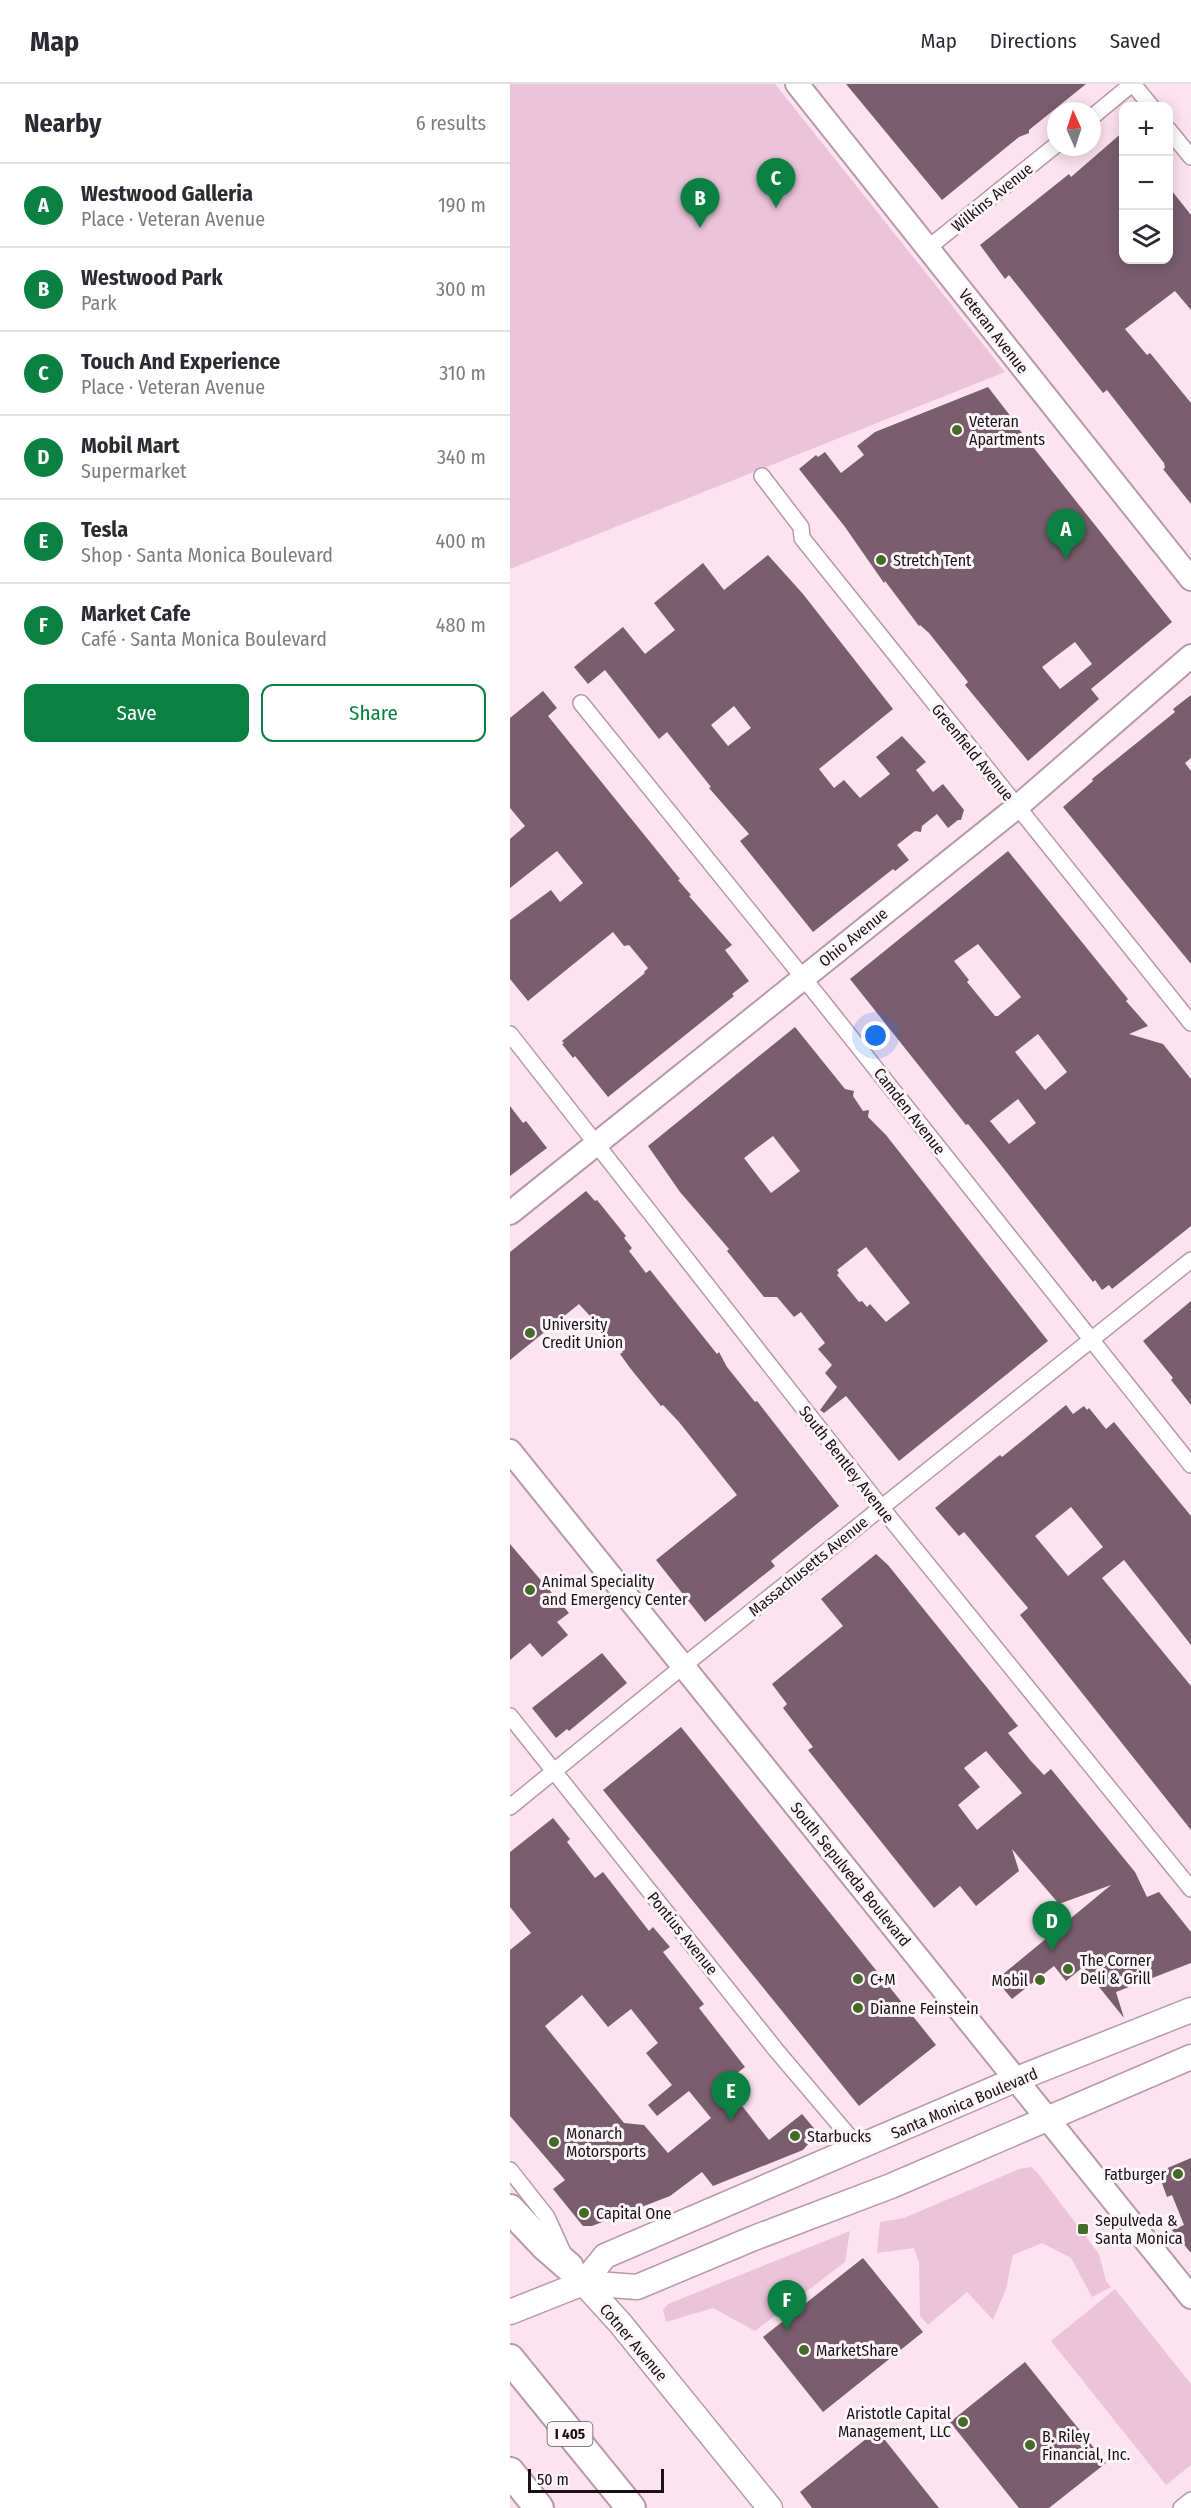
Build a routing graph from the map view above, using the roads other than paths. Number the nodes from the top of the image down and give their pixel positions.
1 (797, 84) edge
2 (1133, 84) edge
3 (1148, 102) edge
4 (1101, 110) edge
5 (1173, 135) edge
6 (1047, 153) edge
7 (1191, 157) edge
8 (928, 248) junction
9 (762, 476) dead end
10 (1191, 579) edge
11 (1191, 656) edge
12 (581, 703) dead end
13 (1017, 807) junction
14 (803, 977) junction
15 (1191, 1023) edge
16 (510, 1034) edge
17 (597, 1144) junction
18 (510, 1213) edge
19 (1191, 1260) edge
20 (1091, 1341) junction
21 (510, 1451) edge
22 (1191, 1465) edge
23 (881, 1507) junction
24 (681, 1667) junction
25 (510, 1716) edge
26 (554, 1771) junction
27 (510, 1807) edge
28 (1191, 1889) edge
29 (1191, 2010) edge
30 (1191, 2057) edge
31 (1017, 2079) junction
32 (1049, 2117) junction
33 (860, 2148) junction
34 (510, 2170) edge
35 (510, 2209) edge
36 (576, 2275) junction
37 (637, 2287) junction
38 (1191, 2297) edge
39 (510, 2312) edge
40 (620, 2324) junction
41 (510, 2359) edge
42 (510, 2472) edge
43 (1191, 2500) edge
44 (539, 2508) edge
45 (631, 2508) edge
46 (770, 2508) edge
47 (1181, 2508) edge

1 - 8 street, Veteran Avenue
2 - 3 street
2 - 4 street
5 - 7 street
6 - 8 street, Wilkins Avenue
8 - 10 street, Veteran Avenue
9 - 13 street, Greenfield Avenue
11 - 13 street, Ohio Avenue
12 - 14 street, Camden Avenue
13 - 14 street, Ohio Avenue
13 - 15 street, Greenfield Avenue
14 - 17 street, Ohio Avenue
14 - 20 street, Camden Avenue
16 - 17 street, South Bentley Avenue
17 - 18 street, Ohio Avenue
17 - 23 street, South Bentley Avenue
19 - 20 street, Massachusetts Avenue
20 - 22 street, Camden Avenue
20 - 23 street, Massachusetts Avenue
21 - 24 street, South Sepulveda Boulevard
23 - 24 street, Massachusetts Avenue
23 - 28 street, South Bentley Avenue
24 - 26 street, Massachusetts Avenue
24 - 31 street, South Sepulveda Boulevard
25 - 26 street, Pontius Avenue
26 - 27 street, Massachusetts Avenue
26 - 33 street, Pontius Avenue
29 - 31 main road, Santa Monica Boulevard
30 - 32 main road, Santa Monica Boulevard
31 - 32 street, South Sepulveda Boulevard
31 - 33 main road, Santa Monica Boulevard
32 - 37 main road, Santa Monica Boulevard
32 - 38 street, South Sepulveda Boulevard
33 - 36 main road, Santa Monica Boulevard
34 - 36 street, Cotner Avenue
35 - 36 highway
36 - 37 main road, Santa Monica Boulevard
36 - 39 main road, Santa Monica Boulevard
36 - 40 main road, Cotner Avenue
37 - 40 main road
40 - 46 main road, Cotner Avenue
41 - 45 highway, I 405
42 - 44 highway
43 - 47 street

